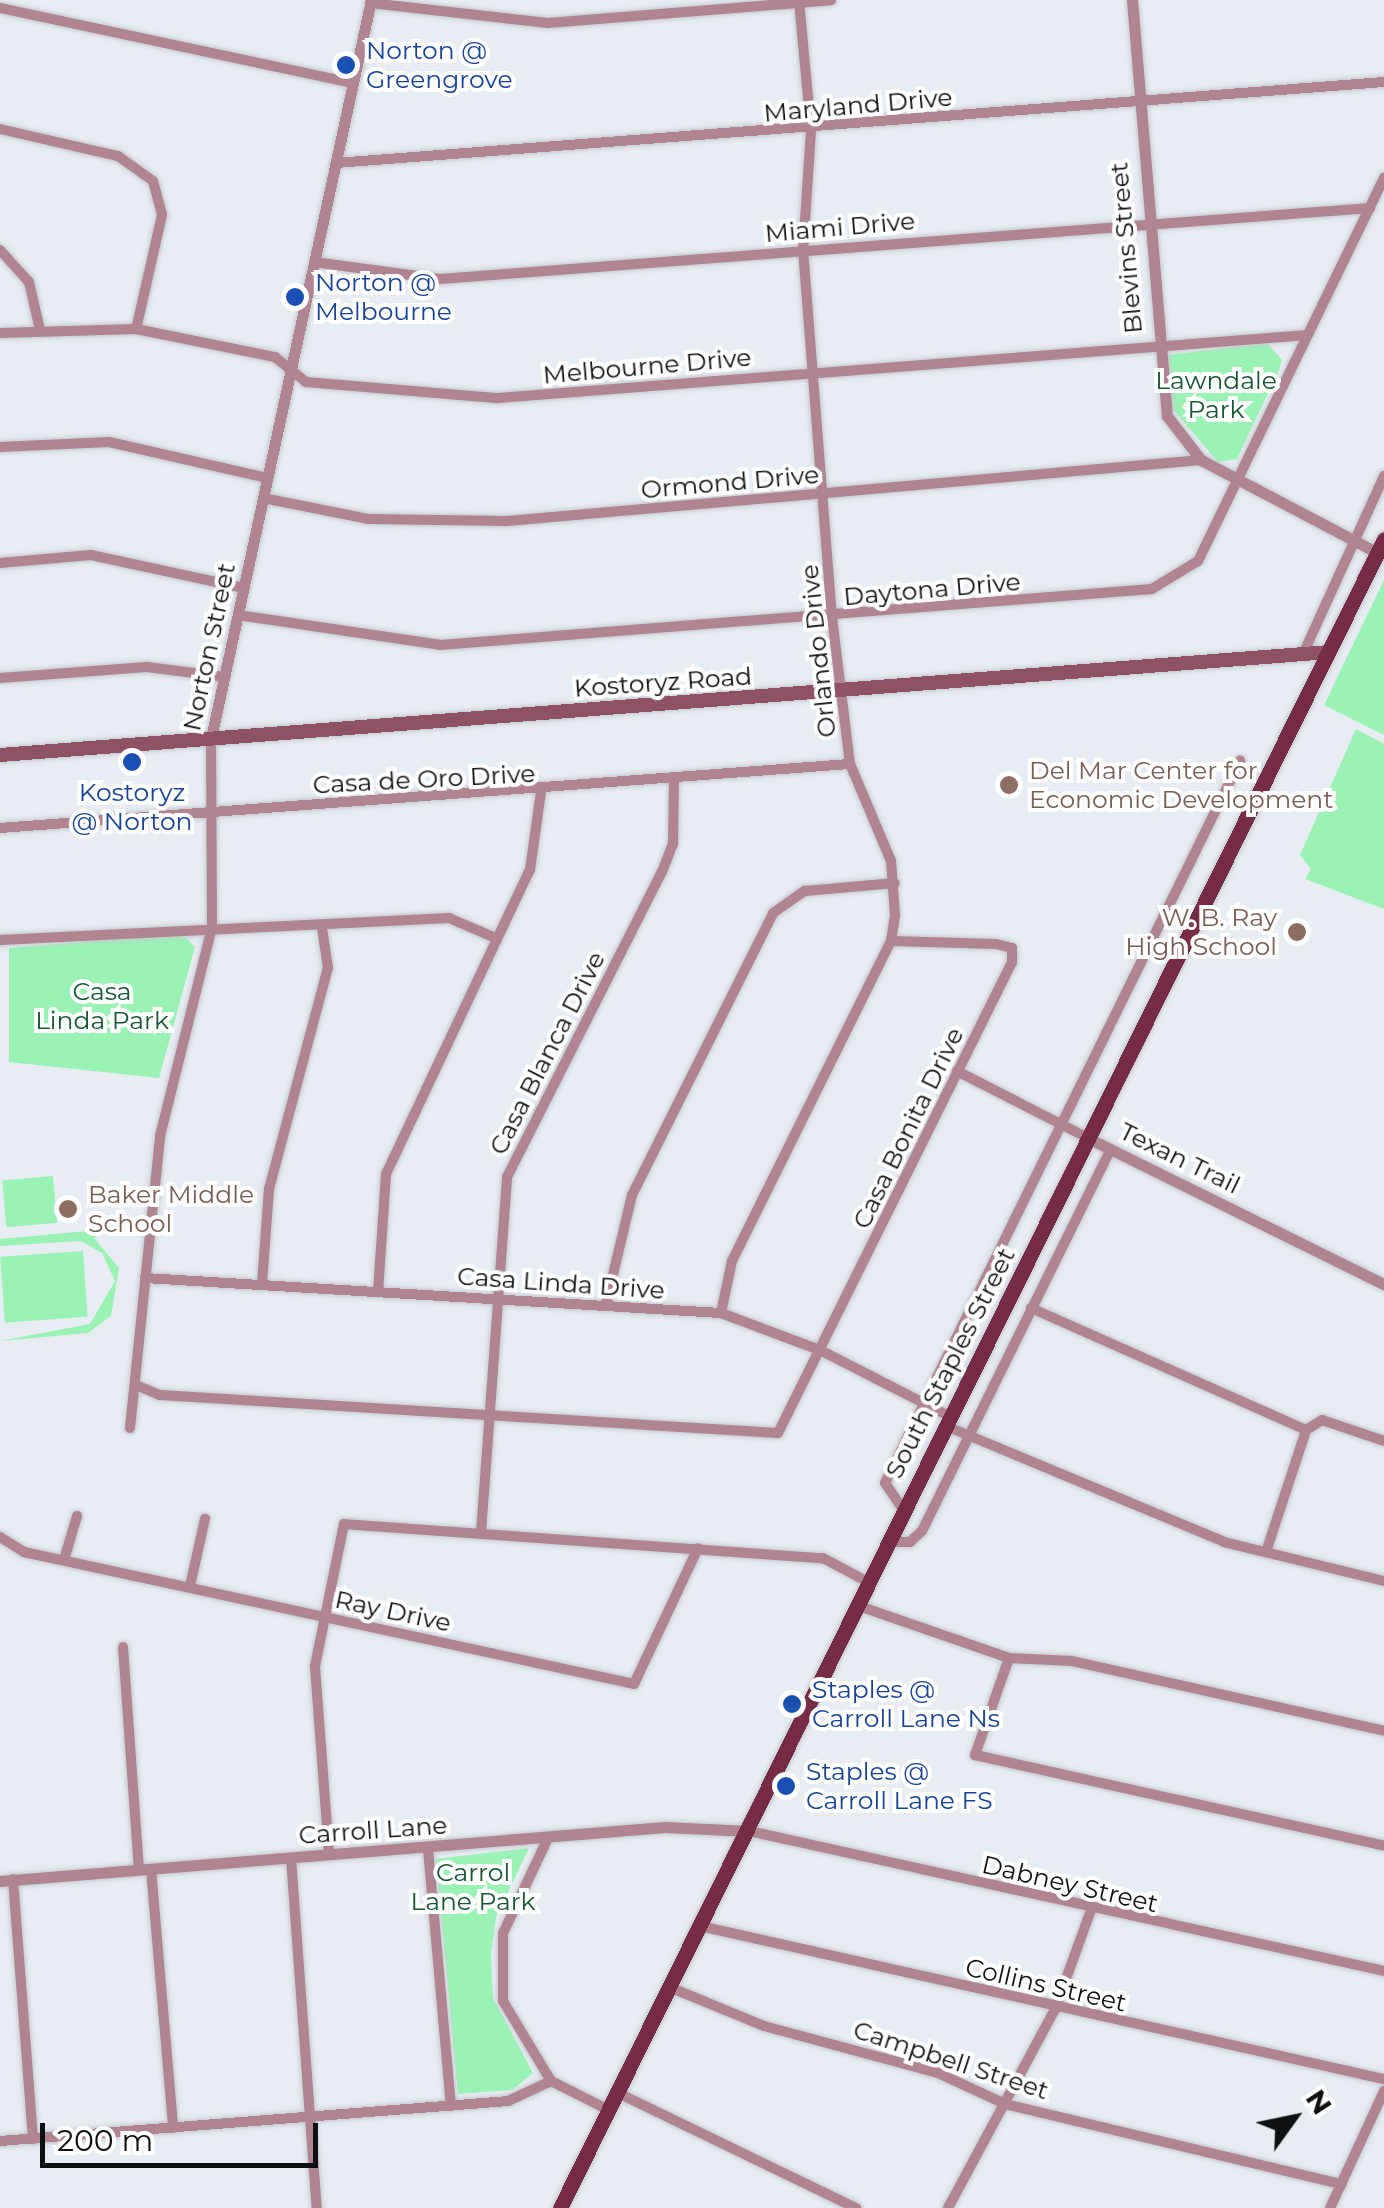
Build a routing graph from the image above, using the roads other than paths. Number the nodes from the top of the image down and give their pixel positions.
1 (831, 0) edge
2 (1132, 0) edge
3 (370, 1) edge
4 (799, 1) edge
5 (0, 8) edge
6 (1384, 82) edge
7 (353, 83) junction
8 (1138, 101) junction
9 (0, 129) edge
10 (810, 130) junction
11 (336, 163) junction
12 (1384, 178) edge
13 (1370, 208) junction
14 (1145, 222) junction
15 (0, 250) edge
16 (803, 250) junction
17 (314, 262) junction
18 (136, 329) junction
19 (40, 330) junction
20 (0, 334) edge
21 (1308, 335) junction
22 (1157, 349) junction
23 (290, 372) junction
24 (812, 373) junction
25 (0, 446) edge
26 (1201, 460) junction
27 (1384, 476) edge
28 (268, 478) junction
29 (1235, 481) junction
30 (824, 494) junction
31 (263, 498) junction
32 (1352, 540) junction
33 (1381, 546) edge
34 (0, 563) edge
35 (244, 588) junction
36 (238, 616) junction
37 (832, 618) junction
38 (1330, 652) junction
39 (1303, 654) junction
40 (0, 678) edge
41 (224, 678) junction
42 (840, 692) junction
43 (211, 738) junction
44 (0, 755) edge
45 (1240, 761) dead end
46 (850, 764) junction
47 (674, 782) junction
48 (540, 792) junction
49 (211, 810) junction
50 (0, 828) edge
51 (895, 884) junction
52 (212, 928) junction
53 (322, 928) junction
54 (492, 936) junction
55 (0, 940) edge
56 (891, 942) junction
57 (957, 1072) junction
58 (1062, 1125) junction
59 (1090, 1138) junction
60 (1112, 1149) junction
61 (145, 1278) junction
62 (262, 1284) junction
63 (1384, 1284) edge
64 (378, 1292) junction
65 (491, 1298) junction
66 (606, 1304) junction
67 (1031, 1308) junction
68 (721, 1313) junction
69 (822, 1351) junction
70 (136, 1385) junction
71 (925, 1403) junction
72 (486, 1419) junction
73 (949, 1421) junction
74 (130, 1428) dead end
75 (1306, 1430) junction
76 (968, 1435) junction
77 (1384, 1441) edge
78 (904, 1511) junction
79 (77, 1516) dead end
80 (206, 1520) dead end
81 (481, 1533) junction
82 (0, 1537) edge
83 (888, 1542) junction
84 (698, 1548) junction
85 (1266, 1552) junction
86 (64, 1560) junction
87 (1384, 1581) edge
88 (868, 1582) junction
89 (190, 1586) junction
90 (856, 1606) junction
91 (325, 1616) junction
92 (123, 1647) dead end
93 (1009, 1658) junction
94 (1384, 1731) edge
95 (749, 1831) junction
96 (548, 1838) junction
97 (1384, 1846) edge
98 (428, 1849) junction
99 (329, 1854) junction
100 (291, 1858) junction
101 (145, 1870) junction
102 (7, 1880) edge
103 (1091, 1910) junction
104 (700, 1926) junction
105 (1384, 1971) edge
106 (670, 1987) junction
107 (1055, 2009) junction
108 (1384, 2079) edge
109 (551, 2081) junction
110 (616, 2092) junction
111 (1384, 2092) edge
112 (1005, 2104) junction
113 (451, 2106) junction
114 (606, 2109) junction
115 (309, 2118) junction
116 (173, 2128) junction
117 (32, 2139) junction
118 (0, 2141) edge
119 (1342, 2184) junction
120 (317, 2208) edge
121 (560, 2208) edge
122 (856, 2208) edge
123 (948, 2208) edge
124 (1330, 2208) edge

1 - 4 street
2 - 8 street, Blevins Street
3 - 4 street
3 - 7 street, Norton Street
4 - 10 street, Orlando Drive
5 - 7 street
6 - 8 street, Maryland Drive
7 - 11 street, Norton Street
8 - 10 street, Maryland Drive
8 - 14 street, Blevins Street
9 - 18 street
10 - 11 street, Maryland Drive
10 - 16 street, Orlando Drive
11 - 17 street, Norton Street
12 - 13 street, Daytona Drive
13 - 14 street, Miami Drive
13 - 21 street, Daytona Drive
14 - 16 street, Miami Drive
14 - 22 street, Blevins Street
15 - 19 street
16 - 17 street, Miami Drive
16 - 24 street, Orlando Drive
17 - 23 street, Norton Street
18 - 19 street, Melbourne Drive
18 - 23 street, Melbourne Drive
19 - 20 street, Melbourne Drive
21 - 22 street, Melbourne Drive
21 - 29 street, Daytona Drive
22 - 24 street, Melbourne Drive
22 - 26 street, Blevins Street
23 - 24 street, Melbourne Drive
23 - 28 street, Norton Street
24 - 30 street, Orlando Drive
25 - 28 street
26 - 29 street, Blevins Street
26 - 30 street, Ormond Drive
27 - 32 street
28 - 31 street, Norton Street
29 - 32 street, Blevins Street
29 - 37 street, Daytona Drive
30 - 31 street, Ormond Drive
30 - 37 street, Orlando Drive
31 - 35 street, Norton Street
32 - 33 street, Blevins Street
32 - 39 street
33 - 38 main road, South Staples Street
34 - 35 street
35 - 36 street, Norton Street
36 - 37 street, Daytona Drive
36 - 41 street, Norton Street
37 - 42 street, Orlando Drive
38 - 39 main road, Kostoryz Road
38 - 59 main road, South Staples Street
39 - 42 main road, Kostoryz Road
40 - 41 street
41 - 43 street, Norton Street
42 - 43 main road, Kostoryz Road
42 - 46 street, Orlando Drive
43 - 44 main road, Kostoryz Road
43 - 49 street, Norton Street
45 - 58 street
46 - 47 street, Casa de Oro Drive
46 - 51 street, Orlando Drive
47 - 48 street, Casa de Oro Drive
47 - 65 street, Casa Blanca Drive
48 - 49 street, Casa de Oro Drive
48 - 54 street
49 - 50 street, Casa de Oro Drive
49 - 52 street, Norton Street
51 - 56 street, Orlando Drive
51 - 66 street
52 - 53 street
52 - 55 street
52 - 61 street, Norton Street
53 - 54 street
53 - 62 street
54 - 64 street
56 - 57 street, Casa Bonita Drive
56 - 68 street, Orlando Drive
57 - 58 street, Texan Trail
57 - 69 street, Casa Bonita Drive
58 - 59 street, Texan Trail
58 - 71 street
59 - 60 street, Texan Trail
59 - 73 main road, South Staples Street
60 - 63 street, Texan Trail
60 - 67 street
61 - 62 street, Casa Linda Drive
61 - 70 street, Norton Street
62 - 64 street, Casa Linda Drive
64 - 65 street, Casa Linda Drive
65 - 66 street, Casa Linda Drive
65 - 72 street, Casa Blanca Drive
66 - 68 street, Casa Linda Drive
67 - 75 street
67 - 76 street
68 - 69 street, Casa Linda Drive
69 - 71 street, Casa Linda Drive
69 - 72 street, Casa Bonita Drive
70 - 72 street
70 - 74 street, Norton Street
71 - 73 street, Casa Linda Drive
71 - 78 street
72 - 81 street, Casa Blanca Drive
73 - 76 street, Casa Linda Drive
73 - 78 main road, South Staples Street
75 - 77 street
75 - 85 street
76 - 83 street
76 - 85 street, Casa Linda Drive
78 - 83 main road, South Staples Street
79 - 86 street
80 - 89 street
81 - 84 street
81 - 91 street
82 - 86 street, Ray Drive
83 - 88 main road, South Staples Street
84 - 88 street
84 - 91 street, Ray Drive
85 - 87 street, Casa Linda Drive
86 - 89 street, Ray Drive
88 - 90 main road, South Staples Street
89 - 91 street, Ray Drive
90 - 93 street
90 - 95 main road, South Staples Street
91 - 99 street
92 - 101 street
93 - 94 street
93 - 97 street
95 - 96 street, Carroll Lane
95 - 103 street, Dabney Street
95 - 104 main road, South Staples Street
96 - 98 street, Carroll Lane
96 - 109 street
98 - 99 street, Carroll Lane
98 - 113 street
99 - 100 street, Carroll Lane
100 - 101 street, Carroll Lane
100 - 115 street
101 - 102 street, Carroll Lane
101 - 116 street
102 - 117 street
103 - 105 street, Dabney Street
103 - 107 street
104 - 106 main road, South Staples Street
104 - 107 street, Collins Street
106 - 110 main road, South Staples Street
106 - 112 street, Campbell Street
107 - 108 street, Collins Street
107 - 112 street
109 - 113 street
109 - 114 street
110 - 114 main road, South Staples Street
110 - 122 street
111 - 119 street
112 - 119 street, Campbell Street
112 - 123 street
113 - 115 street
114 - 121 main road, South Staples Street
115 - 116 street
115 - 120 street
116 - 117 street
117 - 118 street
119 - 124 street

